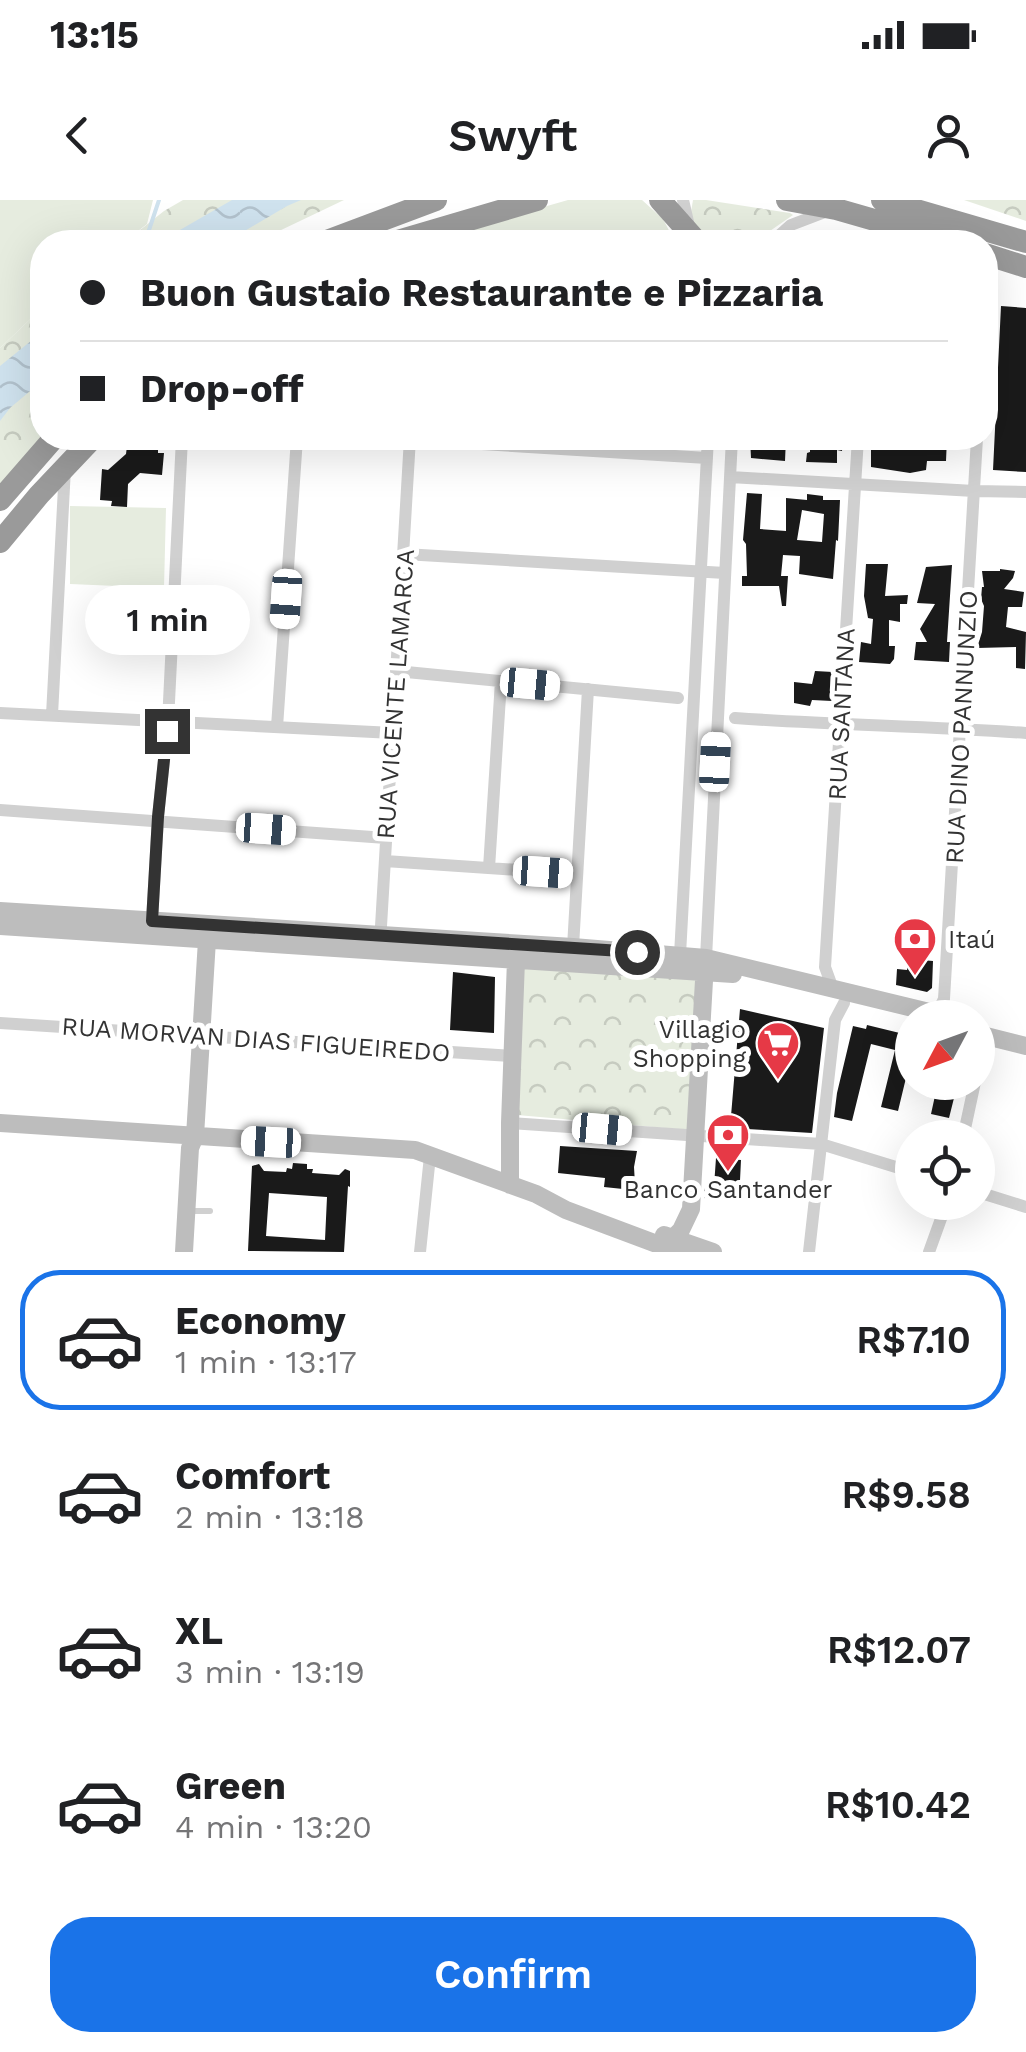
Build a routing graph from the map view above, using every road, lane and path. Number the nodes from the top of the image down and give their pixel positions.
1 (436, 200) edge
2 (537, 200) edge
3 (660, 200) edge
4 (683, 200) edge
5 (787, 200) edge
6 (836, 209) junction
7 (886, 211) edge
8 (356, 230) edge
9 (451, 230) edge
10 (687, 230) edge
11 (691, 230) edge
12 (787, 230) edge
13 (925, 230) edge
14 (972, 230) edge
15 (998, 236) edge
16 (1026, 242) edge
17 (998, 258) edge
18 (1026, 267) edge
19 (44, 450) edge
20 (82, 450) edge
21 (181, 450) edge
22 (296, 450) edge
23 (409, 450) edge
24 (588, 450) edge
25 (707, 450) edge
26 (731, 450) edge
27 (857, 450) edge
28 (976, 450) edge
29 (707, 458) junction
30 (65, 468) junction
31 (730, 477) junction
32 (855, 484) junction
33 (974, 491) junction
34 (1026, 492) edge
35 (0, 500) edge
36 (0, 542) edge
37 (404, 554) junction
38 (700, 571) junction
39 (724, 573) junction
40 (396, 670) junction
41 (501, 680) junction
42 (588, 689) junction
43 (696, 691) junction
44 (678, 698) junction
45 (695, 709) junction
46 (718, 709) junction
47 (0, 712) edge
48 (52, 715) junction
49 (736, 718) junction
50 (168, 722) junction
51 (717, 726) junction
52 (841, 726) junction
53 (278, 727) junction
54 (962, 729) junction
55 (393, 733) junction
56 (1026, 733) edge
57 (0, 810) edge
58 (158, 822) junction
59 (386, 838) junction
60 (385, 862) junction
61 (489, 868) junction
62 (577, 874) junction
63 (0, 912) edge
64 (152, 921) junction
65 (0, 926) edge
66 (205, 932) junction
67 (380, 943) junction
68 (573, 947) junction
69 (521, 952) junction
70 (680, 955) junction
71 (705, 965) junction
72 (838, 996) junction
73 (944, 1000) edge
74 (895, 1006) edge
75 (895, 1014) edge
76 (0, 1022) edge
77 (995, 1027) edge
78 (202, 1034) junction
79 (1026, 1034) edge
80 (995, 1038) edge
81 (1026, 1046) edge
82 (512, 1056) junction
83 (0, 1123) edge
84 (510, 1123) junction
85 (195, 1136) junction
86 (694, 1136) junction
87 (820, 1144) junction
88 (430, 1156) junction
89 (895, 1167) edge
90 (477, 1173) junction
91 (510, 1185) junction
92 (536, 1194) junction
93 (995, 1198) edge
94 (691, 1208) junction
95 (1026, 1208) edge
96 (186, 1211) junction
97 (210, 1211) dead end
98 (941, 1220) edge
99 (679, 1247) edge
100 (184, 1252) edge
101 (420, 1252) edge
102 (706, 1252) edge
103 (715, 1252) edge
104 (809, 1252) edge
105 (929, 1252) edge

1 - 8 highway
2 - 9 highway
3 - 10 highway
4 - 11 street
5 - 6 highway
6 - 7 highway
6 - 12 street
7 - 13 highway
7 - 14 highway
15 - 16 highway
17 - 18 highway
19 - 35 highway
20 - 30 highway
21 - 50 street
22 - 53 street
23 - 37 street, RUA VICENTE LAMARCA
24 - 29 street
25 - 29 street
26 - 31 street
27 - 32 street, RUA SANTANA
28 - 33 street, RUA DINO PANNUNZIO
29 - 38 street
30 - 36 highway
30 - 48 street
31 - 32 street
31 - 39 street
32 - 33 street
32 - 52 street, RUA SANTANA
33 - 34 street
33 - 54 street, RUA DINO PANNUNZIO
37 - 38 street
37 - 40 street, RUA VICENTE LAMARCA
38 - 39 street
38 - 43 street
39 - 46 street
40 - 41 street
40 - 55 street, RUA VICENTE LAMARCA
41 - 42 street
41 - 61 street
42 - 44 street
42 - 62 street
43 - 44 street
43 - 45 street
44 - 45 street
45 - 70 street
46 - 49 street
46 - 51 street
47 - 48 street
48 - 50 street
49 - 51 street
49 - 52 street
50 - 53 street
50 - 58 street
51 - 71 street
52 - 54 street
52 - 72 street, RUA SANTANA
53 - 55 street
54 - 56 street
54 - 73 street, RUA DINO PANNUNZIO
55 - 59 street, RUA VICENTE LAMARCA
57 - 58 street
58 - 59 street
58 - 64 street
59 - 60 street, RUA VICENTE LAMARCA
60 - 61 street
60 - 67 street, RUA VICENTE LAMARCA
61 - 62 street
62 - 68 street
63 - 64 main road
64 - 66 main road
65 - 66 main road
66 - 67 main road
66 - 78 main road
67 - 69 main road
68 - 69 main road
68 - 70 main road
69 - 71 main road
69 - 82 main road
70 - 71 main road
71 - 72 main road
71 - 86 main road
72 - 74 main road
72 - 75 main road
72 - 87 street, RUA SANTANA
76 - 78 street, RUA MORVAN DIAS FIGUEIREDO
77 - 79 main road
78 - 82 street, RUA MORVAN DIAS FIGUEIREDO
78 - 85 main road
80 - 81 main road
82 - 84 main road
83 - 85 main road
84 - 86 street
84 - 90 main road
84 - 91 main road
85 - 88 main road
85 - 96 main road
86 - 87 street
86 - 94 main road
87 - 89 street
87 - 104 street, RUA SANTANA
88 - 90 main road
88 - 101 street
90 - 91 main road
91 - 92 main road
92 - 99 main road
92 - 99 main road
93 - 95 street
94 - 99 main road
94 - 103 main road
96 - 97 lane
96 - 100 main road
98 - 105 street
99 - 102 main road
99 - 103 main road

